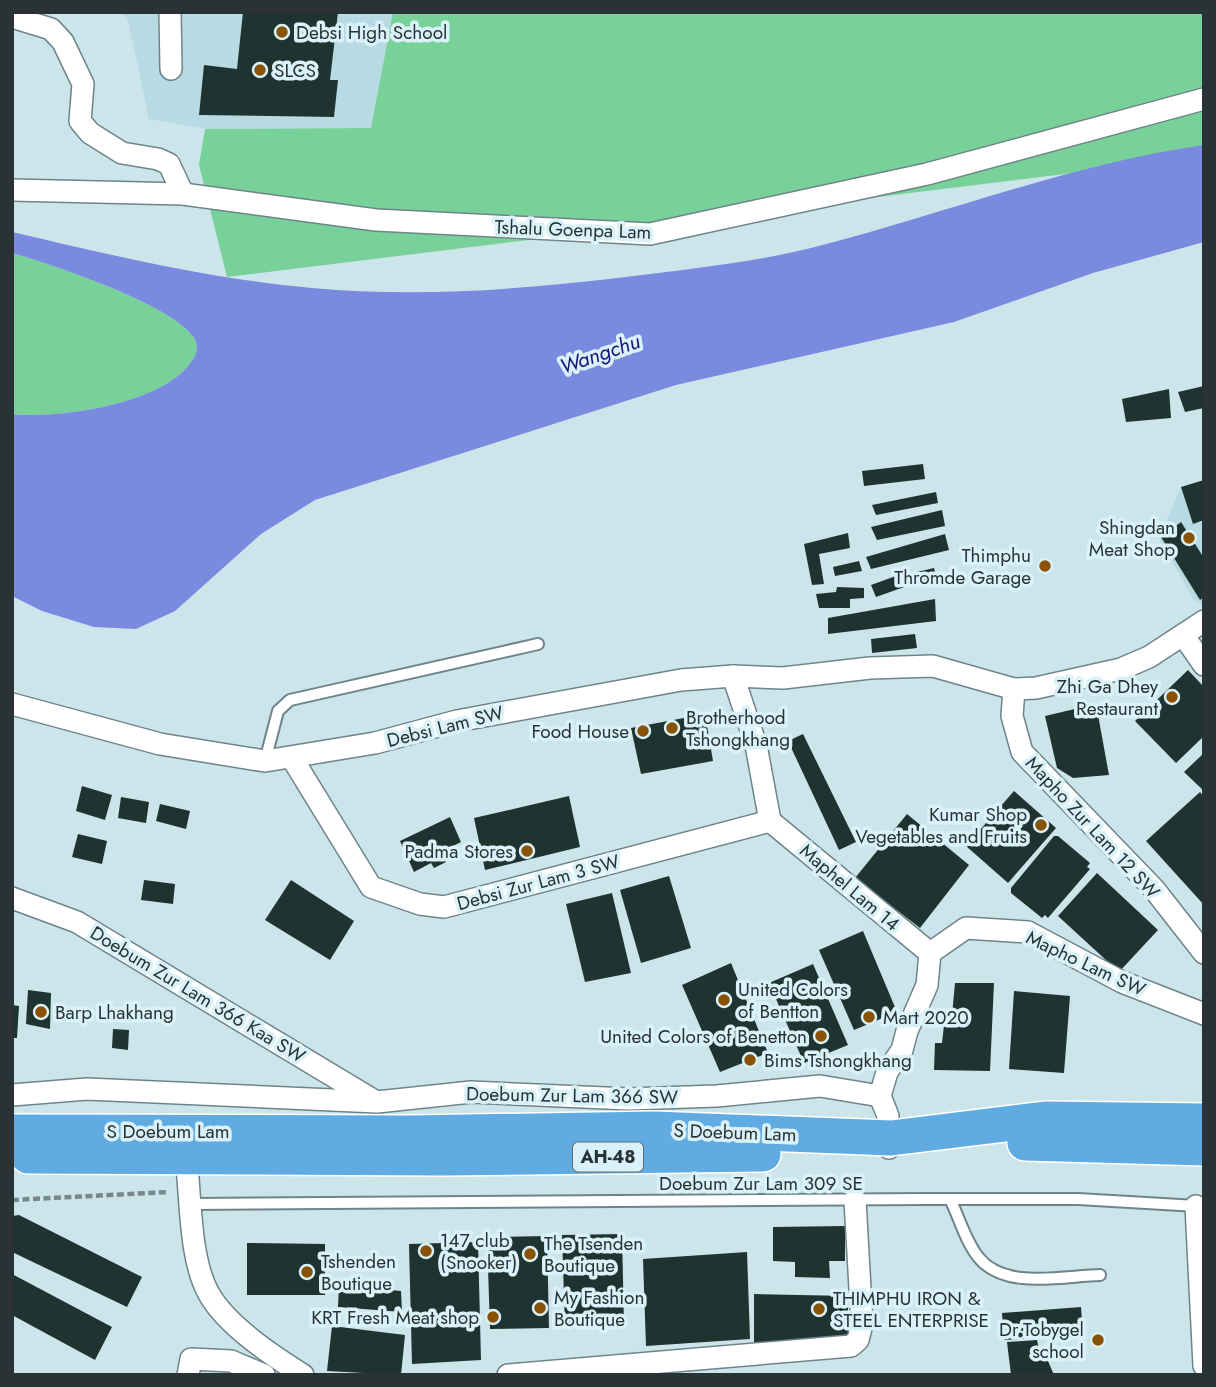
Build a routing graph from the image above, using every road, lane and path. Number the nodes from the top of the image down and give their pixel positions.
1 (170, 12) edge
2 (12, 17) edge
3 (171, 69) dead end
4 (1204, 99) edge
5 (12, 190) edge
6 (183, 194) junction
7 (1204, 621) edge
8 (1183, 635) junction
9 (538, 644) dead end
10 (1204, 665) edge
11 (733, 676) junction
12 (1014, 689) junction
13 (12, 704) edge
14 (292, 758) junction
15 (265, 761) junction
16 (770, 821) junction
17 (12, 898) edge
18 (930, 953) junction
19 (1204, 953) edge
20 (1204, 1014) edge
21 (12, 1095) edge
22 (880, 1096) junction
23 (377, 1102) junction
24 (1204, 1121) edge
25 (12, 1132) edge
26 (890, 1144) junction
27 (1204, 1148) edge
28 (12, 1156) edge
29 (186, 1157) junction
30 (950, 1199) junction
31 (855, 1200) junction
32 (192, 1204) junction
33 (1200, 1205) edge
34 (1100, 1275) dead end
35 (1204, 1366) edge
36 (188, 1375) edge
37 (264, 1375) edge
38 (303, 1375) edge
39 (508, 1375) edge

1 - 3 street
2 - 6 street
4 - 6 street, Tshalu Goenpa Lam
5 - 6 street, Tshalu Goenpa Lam
7 - 8 street
8 - 10 street
8 - 12 street
9 - 15 lane
11 - 12 street, Debsi Lam SW
11 - 14 street, Debsi Lam SW
11 - 16 street
12 - 19 street, Mapho Zur Lam 12 SW
13 - 15 street, Debsi Lam SW
14 - 15 street, Debsi Lam SW
14 - 16 street, Debsi Zur Lam 3 SW
16 - 18 street, Maphel Lam 14
17 - 23 street, Doebum Zur Lam 366 Kaa SW
18 - 20 street, Mapho Lam SW
18 - 22 street
21 - 23 street, Doebum Zur Lam 366 SW
22 - 23 street, Doebum Zur Lam 366 SW
22 - 26 street
24 - 26 highway, S Doebum Lam / AH-48
25 - 26 highway, S Doebum Lam / AH-48
26 - 27 highway, S Doebum Lam / AH-48
26 - 29 highway, S Doebum Lam / AH-48
28 - 29 highway, S Doebum Lam / AH-48
29 - 32 street
30 - 31 lane, Doebum Zur Lam 309 SE
30 - 33 lane, Doebum Zur Lam 309 SE
30 - 34 lane
31 - 32 lane, Doebum Zur Lam 309 SE
31 - 39 street
32 - 38 street
33 - 35 street
36 - 37 street

